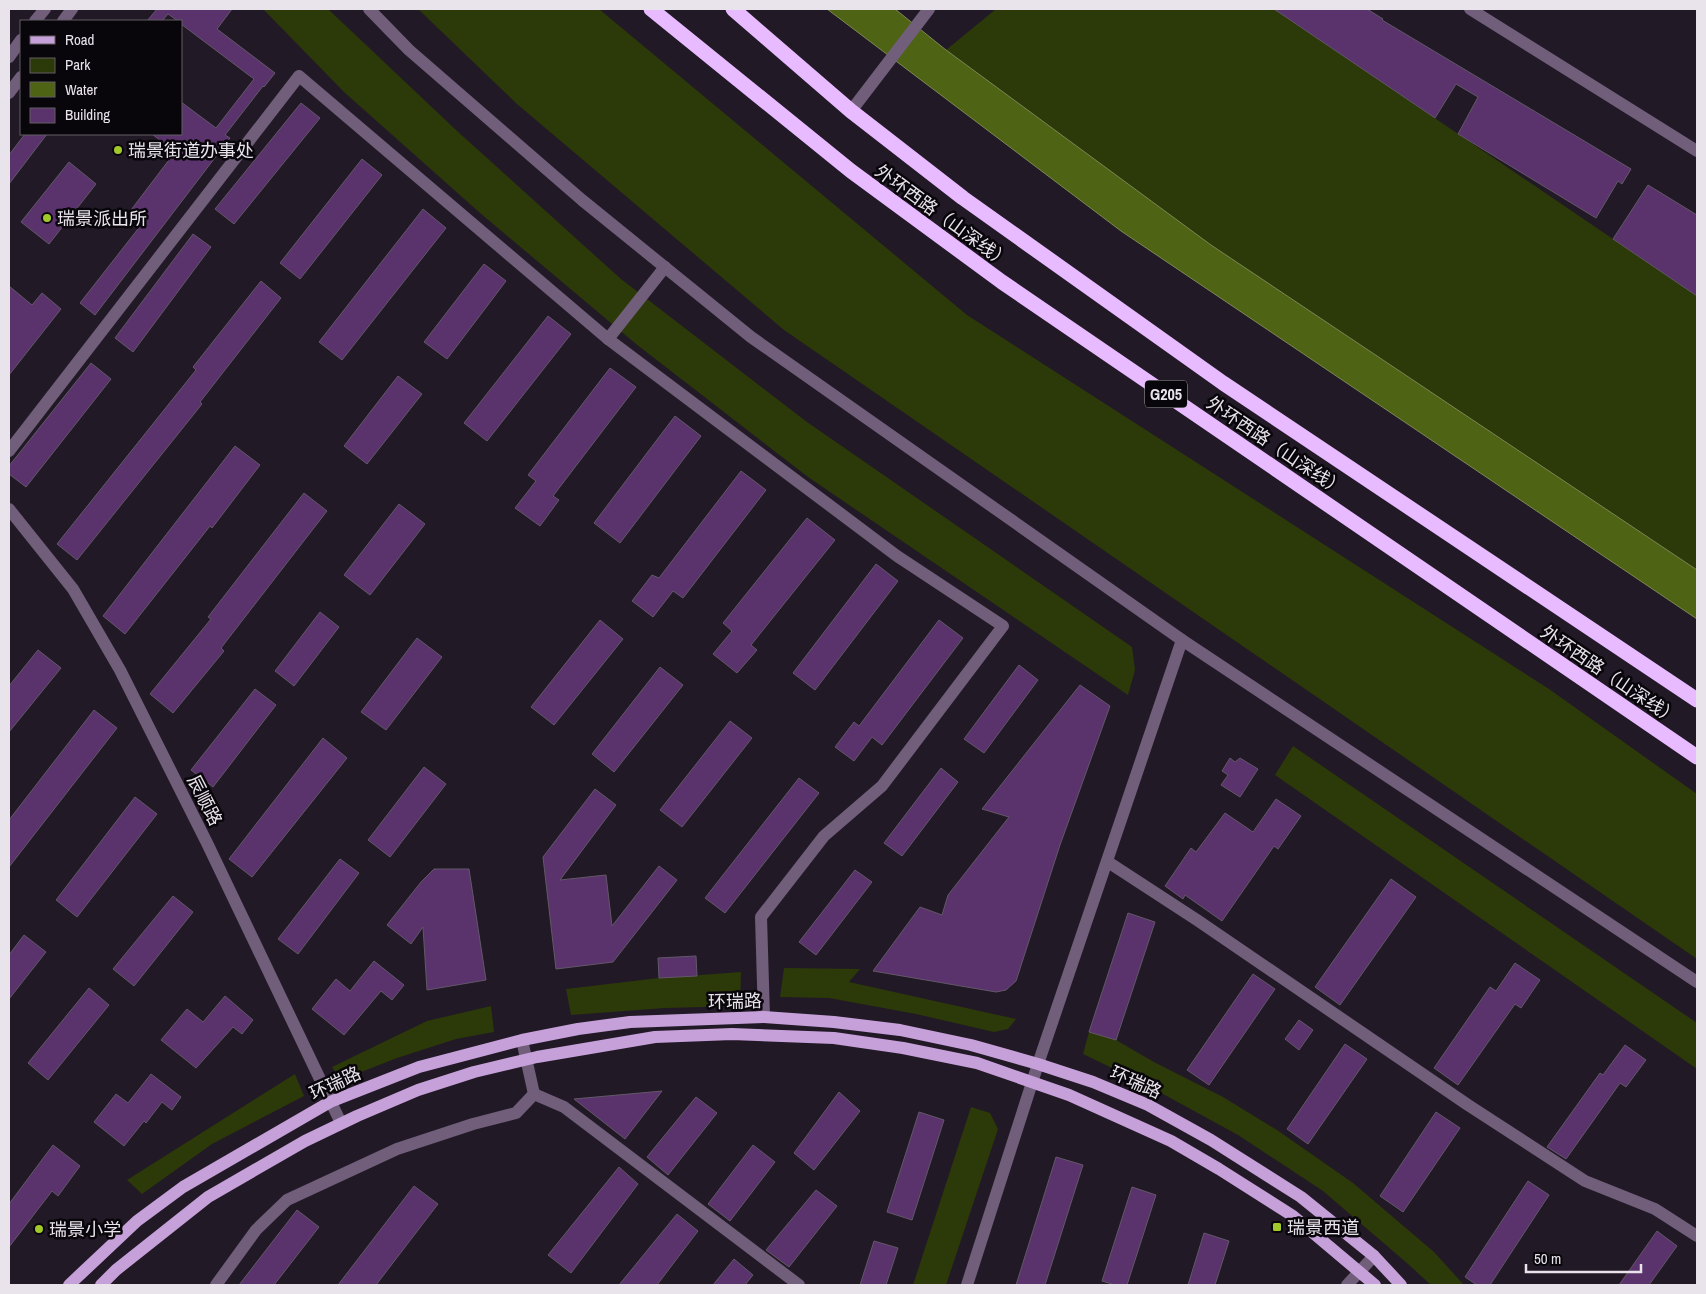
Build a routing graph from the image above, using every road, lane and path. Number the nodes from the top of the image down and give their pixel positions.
1 (45, 9) edge
2 (72, 9) edge
3 (369, 9) edge
4 (651, 9) edge
5 (733, 9) edge
6 (929, 9) edge
7 (1470, 9) edge
8 (36, 20) edge
9 (64, 20) edge
10 (20, 41) edge
11 (9, 57) edge
12 (20, 78) edge
13 (9, 93) edge
14 (850, 111) junction
15 (1697, 151) edge
16 (665, 267) junction
17 (608, 339) junction
18 (9, 451) edge
19 (9, 509) edge
20 (1182, 640) junction
21 (1697, 700) edge
22 (1697, 757) edge
23 (1108, 862) junction
24 (1697, 982) edge
25 (764, 1017) junction
26 (522, 1040) junction
27 (526, 1060) junction
28 (1038, 1064) junction
29 (1032, 1082) junction
30 (534, 1094) junction
31 (330, 1102) junction
32 (341, 1123) junction
33 (1697, 1236) edge
34 (1374, 1256) junction
35 (1360, 1271) junction
36 (69, 1285) edge
37 (101, 1285) edge
38 (216, 1285) edge
39 (799, 1285) edge
40 (967, 1285) edge
41 (1348, 1285) edge
42 (1375, 1285) edge
43 (1401, 1285) edge

1 - 8 street
2 - 9 street
3 - 16 street
4 - 22 highway, 外环西路（山深线） / G205
5 - 14 highway, 外环西路（山深线） / G205
6 - 14 street
7 - 15 street
10 - 11 street
12 - 13 street
14 - 21 highway, 外环西路（山深线） / G205
16 - 17 street
16 - 20 street
17 - 18 street
17 - 25 street
19 - 31 street, 辰顺路
20 - 23 street
20 - 24 street
23 - 28 street
23 - 33 street
25 - 26 main road, 环瑞路
25 - 28 main road, 环瑞路
26 - 27 street
26 - 31 main road, 环瑞路
27 - 29 main road, 环瑞路
27 - 30 street
27 - 32 main road, 环瑞路
28 - 29 street
28 - 34 main road, 环瑞路
29 - 35 main road, 环瑞路
29 - 40 street
30 - 38 street
30 - 39 street
31 - 32 street, 辰顺路
31 - 36 main road, 环瑞路
32 - 37 main road, 环瑞路
34 - 35 street
34 - 43 main road, 环瑞路
35 - 41 street
35 - 42 main road, 环瑞路

